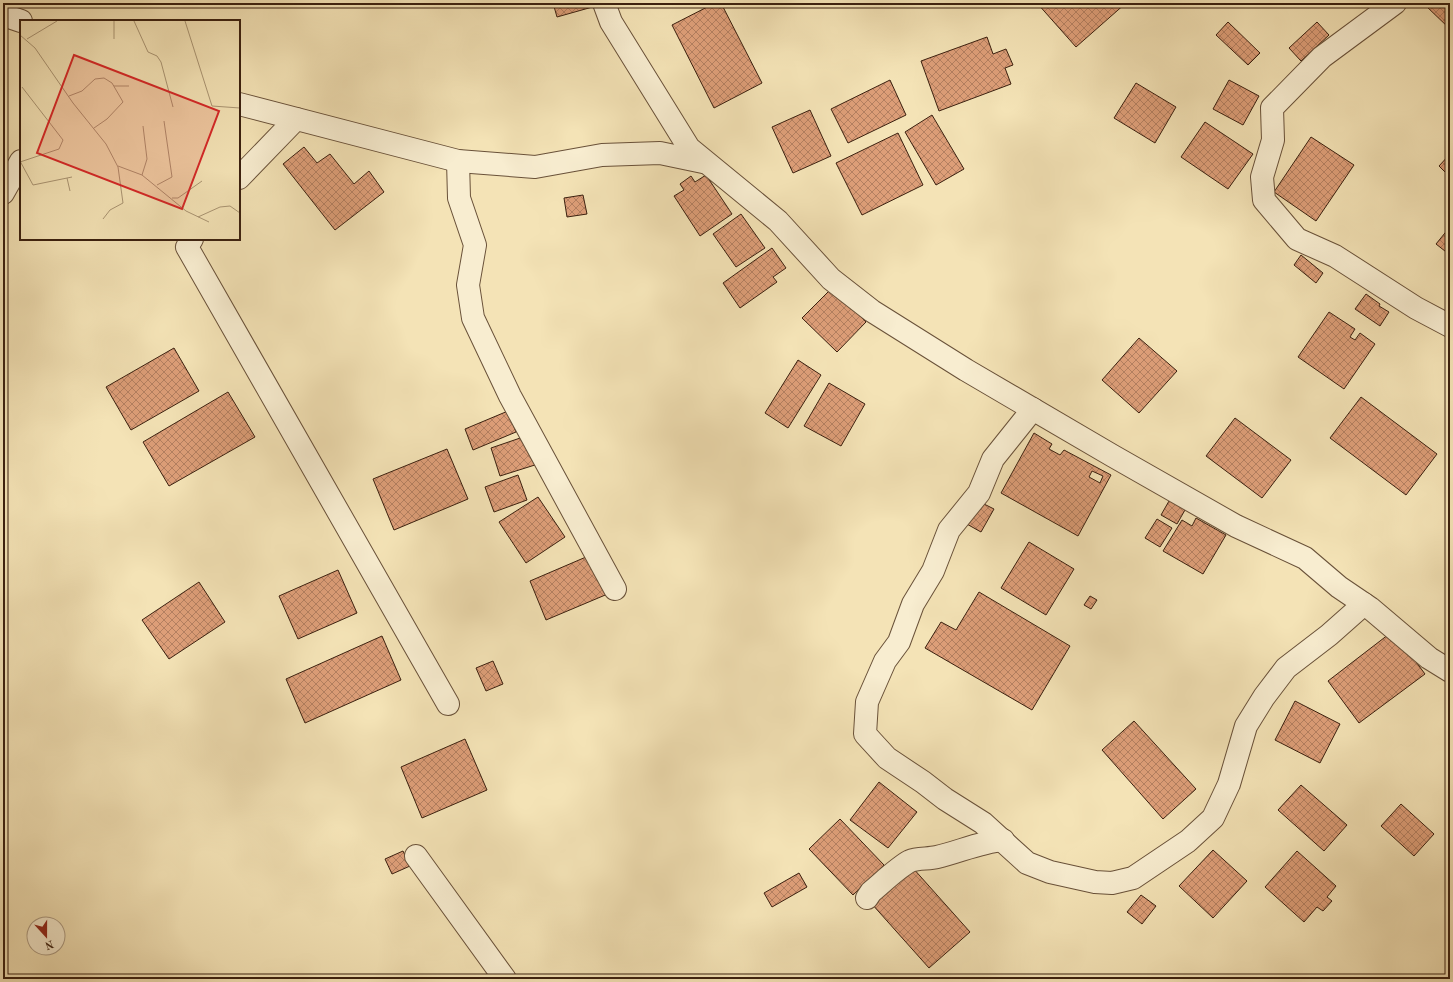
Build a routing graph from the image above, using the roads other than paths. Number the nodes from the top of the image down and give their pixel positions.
1 (604, 3) edge
2 (1395, 3) edge
3 (3, 15) edge
4 (20, 22) edge
5 (240, 104) edge
6 (296, 119) junction
7 (458, 161) junction
8 (703, 162) junction
9 (20, 163) edge
10 (240, 177) edge
11 (3, 193) edge
12 (192, 240) edge
13 (1450, 326) edge
14 (1033, 409) junction
15 (615, 589) dead end
16 (1364, 604) junction
17 (1450, 671) edge
18 (448, 704) dead end
19 (1002, 840) junction
20 (416, 856) dead end
21 (867, 898) dead end
22 (505, 979) edge

1 - 8 street
2 - 13 street
3 - 4 street
5 - 6 street
6 - 7 street
6 - 10 street
7 - 8 street
7 - 15 street
8 - 14 street
9 - 11 street
12 - 18 street
14 - 16 street
14 - 19 street
16 - 17 street
16 - 19 street
19 - 21 street
20 - 22 street

